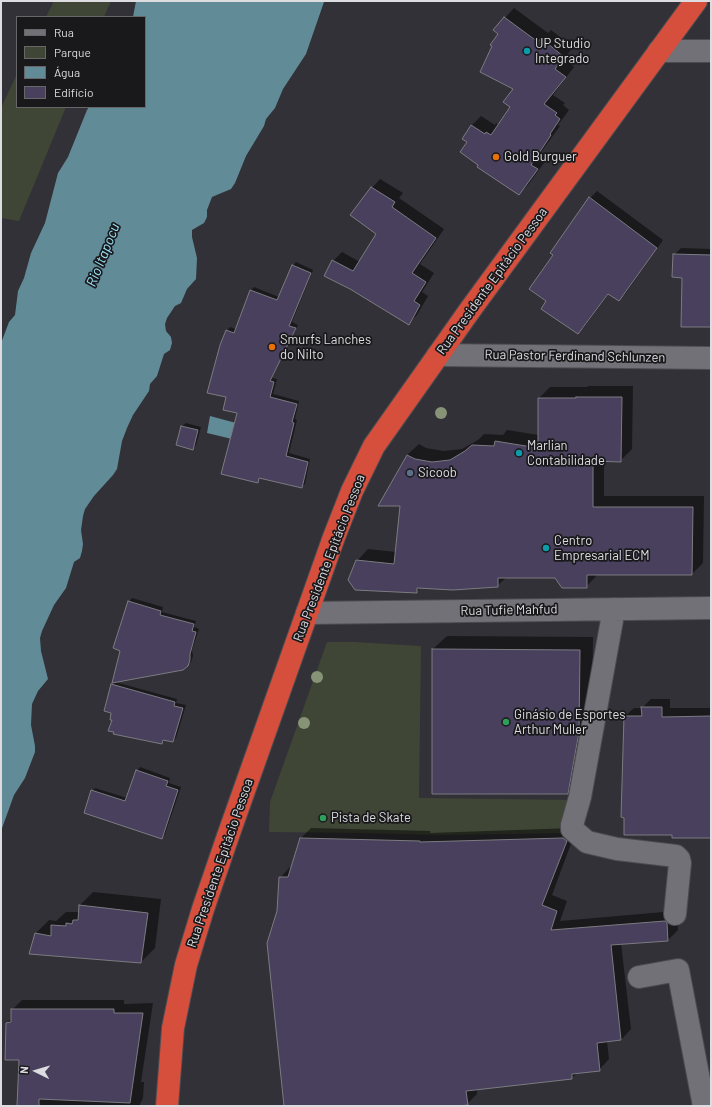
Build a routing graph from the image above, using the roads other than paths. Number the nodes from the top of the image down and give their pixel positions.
1 (696, 1) edge
2 (659, 51) junction
3 (711, 51) edge
4 (438, 355) junction
5 (711, 358) edge
6 (711, 608) edge
7 (614, 609) junction
8 (307, 613) junction
9 (675, 914) dead end
10 (638, 977) dead end
11 (167, 1106) edge
12 (704, 1106) edge

1 - 2 highway, Rua Presidente Epitácio Pessoa
2 - 3 street
2 - 4 highway, Rua Presidente Epitácio Pessoa
4 - 5 street, Rua Pastor Ferdinand Schlunzen
4 - 8 highway, Rua Presidente Epitácio Pessoa
6 - 7 street, Rua Tufie Mahfud
7 - 8 street, Rua Tufie Mahfud
7 - 9 street
8 - 11 highway, Rua Presidente Epitácio Pessoa
10 - 12 street

